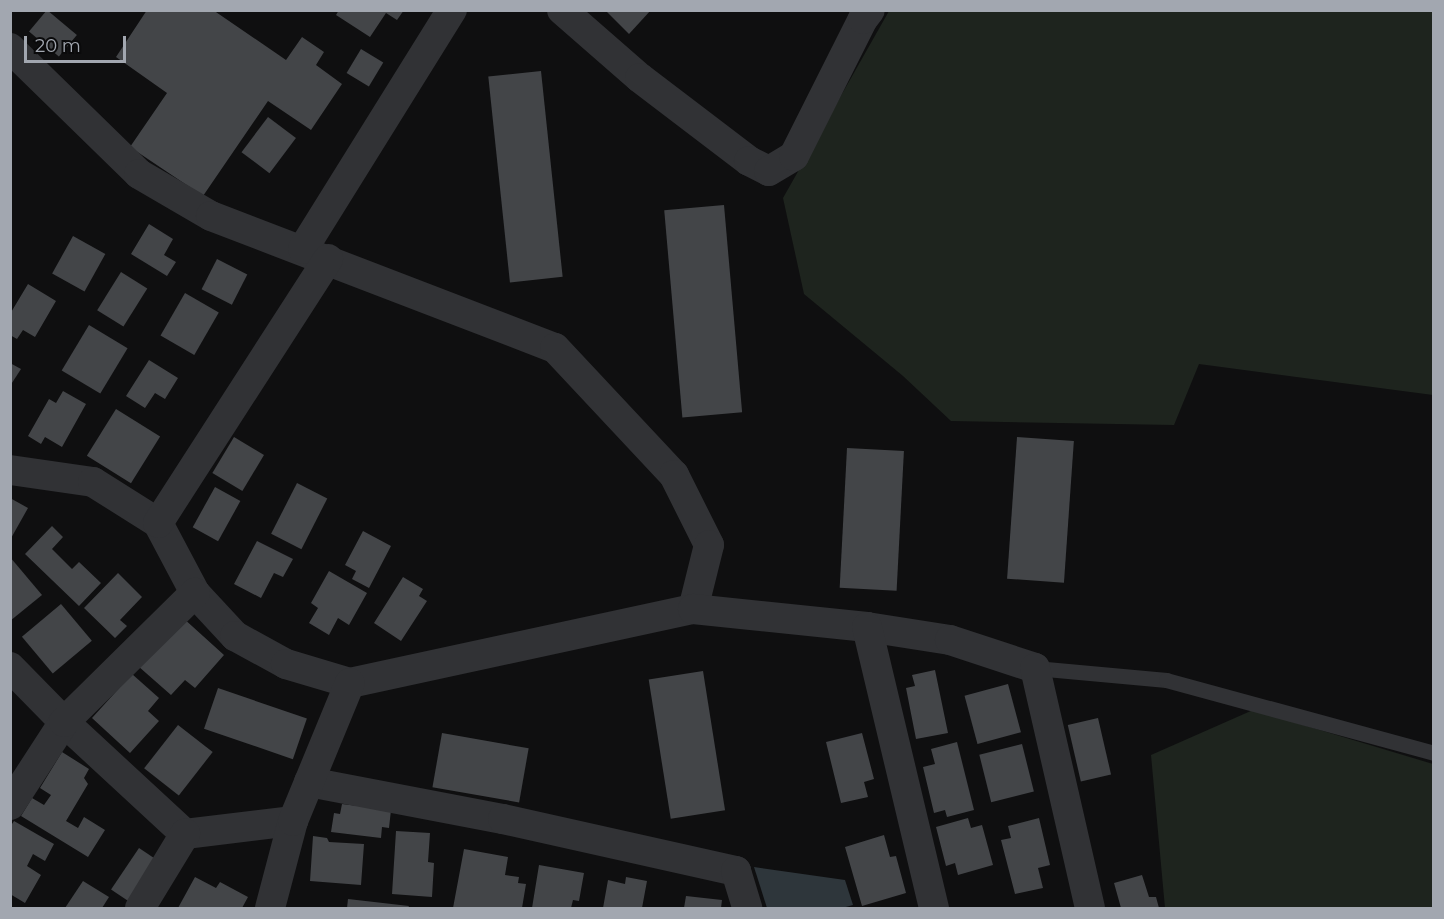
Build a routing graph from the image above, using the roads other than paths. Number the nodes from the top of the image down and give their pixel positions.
1 (452, 10) edge
2 (562, 10) edge
3 (870, 10) edge
4 (10, 48) edge
5 (315, 254) junction
6 (10, 470) edge
7 (158, 523) junction
8 (195, 593) junction
9 (693, 609) junction
10 (867, 627) junction
11 (10, 667) edge
12 (1035, 668) junction
13 (350, 683) junction
14 (64, 722) junction
15 (1434, 753) edge
16 (309, 782) junction
17 (10, 806) edge
18 (293, 821) junction
19 (185, 834) junction
20 (140, 909) edge
21 (270, 909) edge
22 (747, 909) edge
23 (934, 909) edge
24 (1090, 909) edge

1 - 5 street
2 - 3 street
4 - 5 street
5 - 7 street
5 - 9 street
6 - 7 street
7 - 8 street
8 - 13 street
8 - 14 street
9 - 10 street
9 - 13 street
10 - 12 street
10 - 23 street
11 - 14 street
12 - 15 lane
12 - 24 street
13 - 16 street
14 - 17 street
14 - 19 street
16 - 18 street
16 - 22 street
18 - 19 street
18 - 21 street
19 - 20 street

